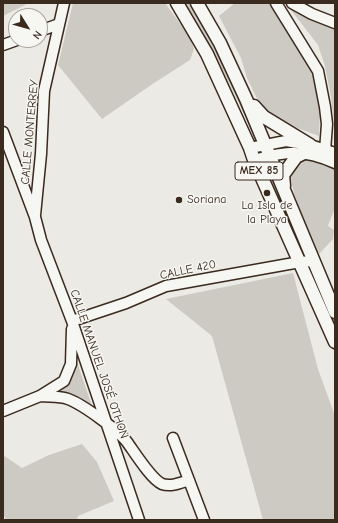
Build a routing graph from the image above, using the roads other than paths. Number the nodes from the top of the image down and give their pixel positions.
1 (64, 3) edge
2 (177, 3) edge
3 (197, 3) edge
4 (276, 3) edge
5 (292, 3) edge
6 (335, 23) edge
7 (59, 24) junction
8 (48, 28) edge
9 (246, 99) junction
10 (3, 132) edge
11 (250, 148) junction
12 (307, 149) junction
13 (268, 150) junction
14 (330, 152) edge
15 (254, 160) junction
16 (335, 164) edge
17 (284, 189) junction
18 (35, 217) junction
19 (313, 261) junction
20 (300, 262) junction
21 (332, 316) edge
22 (72, 321) junction
23 (335, 342) edge
24 (40, 396) junction
25 (3, 411) edge
26 (106, 424) junction
27 (173, 438) dead end
28 (189, 480) junction
29 (140, 520) edge
30 (204, 520) edge

1 - 7 street, CALLE MONTERREY
2 - 11 main road, MEX 85
3 - 9 main road, MEX 85
4 - 14 street
5 - 6 street
7 - 8 street
7 - 18 street, CALLE MONTERREY
9 - 12 main road
9 - 13 main road, MEX 85
10 - 18 street
11 - 13 street
11 - 15 main road, MEX 85
12 - 13 street
12 - 14 street
12 - 16 street
12 - 17 main road
13 - 15 street
13 - 17 main road, MEX 85
15 - 20 main road, MEX 85
17 - 19 main road, MEX 85
18 - 22 street, CALLE MANUEL JOSÉ OTHON
19 - 20 street, CALLE 420
19 - 21 main road, MEX 85
20 - 21 main road, MEX 85
20 - 22 street, CALLE 420
21 - 23 main road, MEX 85
22 - 24 street
22 - 26 street, CALLE MANUEL JOSÉ OTHON
24 - 25 street
24 - 26 street
26 - 28 street
26 - 29 street, CALLE MANUEL JOSÉ OTHON
27 - 28 street
28 - 30 street

